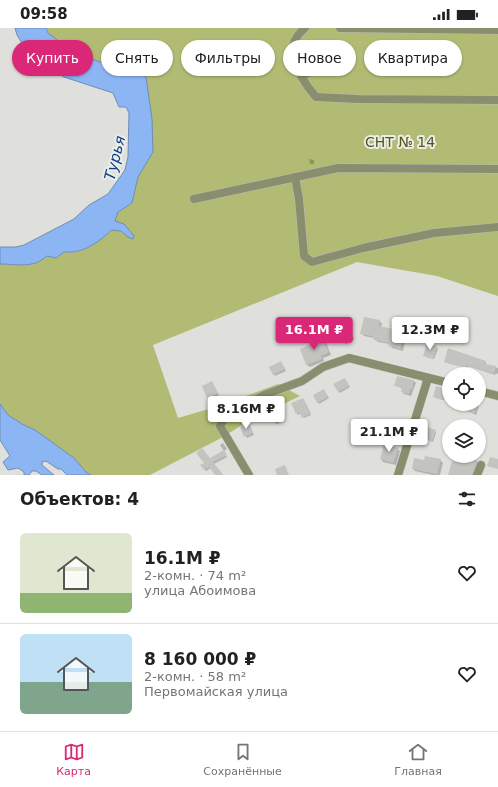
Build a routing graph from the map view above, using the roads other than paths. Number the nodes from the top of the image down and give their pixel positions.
1 (305, 28) edge
2 (340, 28) edge
3 (498, 30) edge
4 (294, 40) edge
5 (301, 76) edge
6 (498, 100) edge
7 (498, 169) edge
8 (295, 177) junction
9 (194, 199) dead end
10 (498, 227) edge
11 (428, 378) junction
12 (442, 381) edge
13 (486, 393) edge
14 (498, 396) edge
15 (481, 465) dead end
16 (249, 475) edge
17 (398, 475) edge
18 (477, 475) edge

1 - 4 street
2 - 3 street
5 - 6 street
7 - 8 street
8 - 9 street
8 - 10 street
11 - 12 street
11 - 16 street
11 - 17 street
13 - 14 street
15 - 18 street

